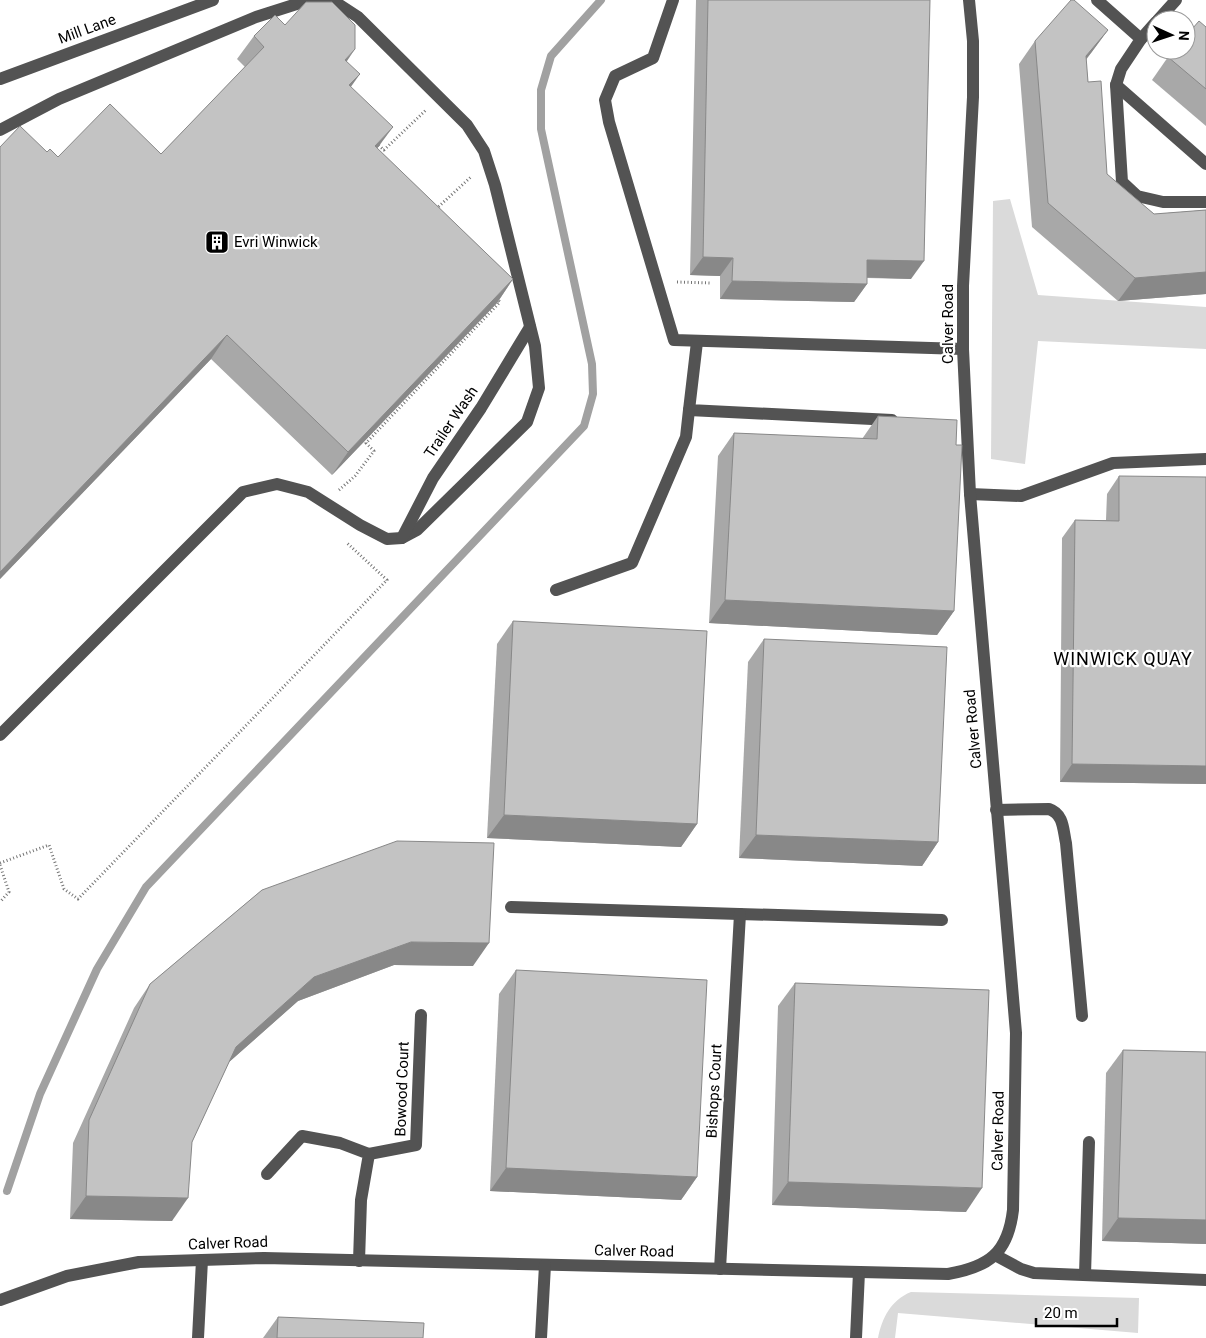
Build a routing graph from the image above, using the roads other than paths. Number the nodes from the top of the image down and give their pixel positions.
1 (213, 0) edge
2 (673, 0) edge
3 (969, 0) edge
4 (1097, 0) edge
5 (1176, 0) edge
6 (1167, 10) edge
7 (1146, 33) edge
8 (1141, 39) junction
9 (0, 79) edge
10 (1116, 85) junction
11 (0, 130) edge
12 (1206, 164) edge
13 (1206, 202) edge
14 (530, 326) junction
15 (697, 342) junction
16 (963, 349) junction
17 (689, 410) junction
18 (903, 421) edge
19 (1206, 459) edge
20 (970, 494) junction
21 (402, 538) junction
22 (556, 590) dead end
23 (0, 735) edge
24 (996, 810) junction
25 (511, 907) dead end
26 (740, 914) junction
27 (942, 920) dead end
28 (422, 1015) dead end
29 (1082, 1016) dead end
30 (1089, 1142) dead end
31 (369, 1154) junction
32 (268, 1174) dead end
33 (995, 1256) junction
34 (202, 1260) junction
35 (359, 1261) junction
36 (545, 1266) junction
37 (720, 1269) junction
38 (859, 1272) junction
39 (1085, 1276) junction
40 (1206, 1280) edge
41 (0, 1300) edge
42 (198, 1338) edge
43 (541, 1338) edge
44 (856, 1338) edge

1 - 9 street, Mill Lane
2 - 15 street
3 - 16 street, Calver Road
4 - 8 street
5 - 6 street
7 - 8 street
8 - 10 street
10 - 12 street
10 - 13 street
11 - 14 street
14 - 21 street, Trailer Wash
14 - 21 street
15 - 16 street
15 - 17 street
16 - 20 street, Calver Road
17 - 18 street
17 - 22 street
19 - 20 street
20 - 24 street, Calver Road
21 - 23 street
24 - 29 street
24 - 33 street, Calver Road
25 - 26 street
26 - 27 street
26 - 37 street, Bishops Court
28 - 31 street, Bowood Court
30 - 39 street
31 - 32 street
31 - 35 street
33 - 38 street, Calver Road
33 - 39 street
34 - 35 street, Calver Road
34 - 41 street, Calver Road
34 - 42 street
35 - 36 street, Calver Road
36 - 37 street, Calver Road
36 - 43 street
37 - 38 street, Calver Road
38 - 44 street
39 - 40 street

